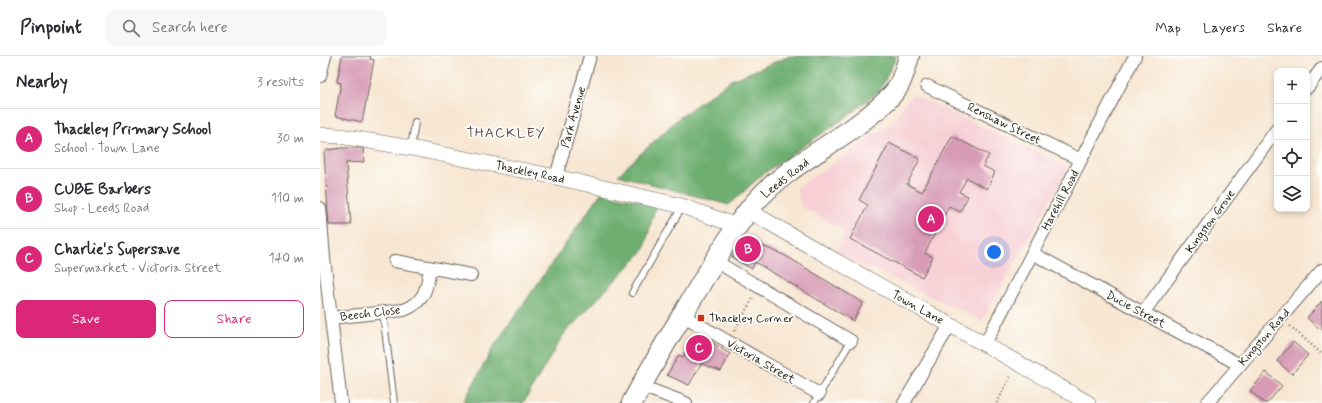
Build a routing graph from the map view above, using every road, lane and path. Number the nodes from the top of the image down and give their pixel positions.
1 (325, 56) edge
2 (590, 56) edge
3 (909, 56) edge
4 (1135, 56) edge
5 (1322, 68) edge
6 (320, 76) edge
7 (1310, 84) edge
8 (927, 86) dead end
9 (415, 122) dead end
10 (1274, 134) edge
11 (320, 135) edge
12 (411, 148) junction
13 (1081, 160) junction
14 (556, 177) junction
15 (682, 206) junction
16 (320, 208) edge
17 (748, 210) junction
18 (737, 226) junction
19 (1032, 253) junction
20 (322, 258) edge
21 (395, 261) dead end
22 (715, 262) junction
23 (430, 268) junction
24 (1321, 272) edge
25 (471, 275) dead end
26 (759, 288) junction
27 (632, 293) dead end
28 (383, 313) junction
29 (1143, 313) junction
30 (682, 315) junction
31 (331, 318) junction
32 (1280, 318) junction
33 (950, 325) junction
34 (851, 341) joint
35 (728, 342) junction
36 (985, 344) junction
37 (1322, 354) edge
38 (1018, 362) junction
39 (1240, 365) junction
40 (641, 386) junction
41 (816, 399) edge
42 (341, 403) edge
43 (394, 403) edge
44 (632, 403) edge
45 (686, 403) edge
46 (904, 403) edge
47 (997, 403) edge
48 (1088, 403) edge
49 (1207, 403) edge

1 - 6 street
2 - 14 street, Park Avenue
3 - 17 main road, Leeds Road
4 - 13 street, Harehill Road
5 - 7 street
8 - 13 street, Renshaw Street
9 - 12 lane
10 - 29 street, Kingston Grove
11 - 12 street, Thackley Road
12 - 14 street, Thackley Road
13 - 19 street, Harehill Road
14 - 15 street, Thackley Road
15 - 18 street, Thackley Road
15 - 27 lane
16 - 20 street
17 - 18 main road, Leeds Road
17 - 33 street, Town Lane
18 - 22 main road, Leeds Road
19 - 29 street, Ducie Street
19 - 36 street, Harehill Road
20 - 31 street
21 - 23 street
22 - 26 street
22 - 30 main road, Leeds Road
23 - 25 street
23 - 28 street, Beech Close
24 - 32 street, Kingston Road
26 - 34 street
26 - 35 path
28 - 31 street, Beech Close
28 - 43 lane
29 - 39 street, Ducie Street
30 - 35 street, Victoria Street
30 - 40 main road, Leeds Road
31 - 42 street
32 - 37 path
32 - 39 street, Kingston Road
33 - 36 street, Town Lane
33 - 46 street
34 - 41 lane
35 - 41 street, Victoria Street
36 - 38 street, Town Lane
38 - 47 path
38 - 48 street, Town Lane
39 - 49 street, Kingston Road
40 - 44 main road, Leeds Road
40 - 45 street

